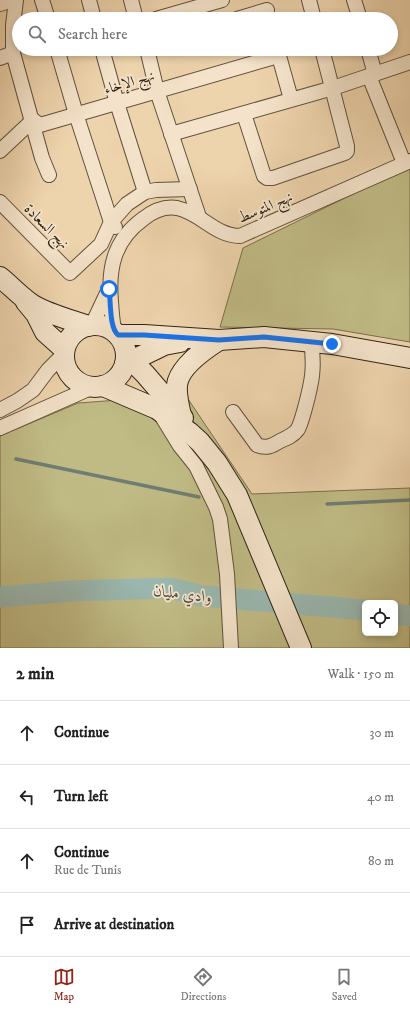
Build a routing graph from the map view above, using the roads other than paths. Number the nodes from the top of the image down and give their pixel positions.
1 (12, 0) edge
2 (16, 0) edge
3 (42, 0) edge
4 (89, 0) edge
5 (131, 0) edge
6 (219, 0) edge
7 (309, 0) edge
8 (354, 0) edge
9 (0, 4) edge
10 (46, 12) edge
11 (92, 12) edge
12 (134, 12) edge
13 (179, 12) edge
14 (312, 12) edge
15 (358, 12) edge
16 (6, 27) edge
17 (12, 48) edge
18 (12, 52) edge
19 (14, 56) edge
20 (59, 56) edge
21 (104, 56) edge
22 (149, 56) edge
23 (265, 56) edge
24 (278, 56) edge
25 (324, 56) edge
26 (369, 56) edge
27 (0, 58) edge
28 (410, 62) edge
29 (372, 75) junction
30 (333, 88) junction
31 (158, 91) junction
32 (292, 100) junction
33 (117, 103) junction
34 (76, 114) junction
35 (244, 114) junction
36 (33, 120) junction
37 (171, 134) junction
38 (0, 151) edge
39 (407, 162) edge
40 (49, 175) dead end
41 (190, 189) junction
42 (145, 192) junction
43 (0, 202) edge
44 (199, 217) junction
45 (111, 222) junction
46 (125, 237) junction
47 (0, 276) edge
48 (109, 289) junction
49 (19, 294) junction
50 (90, 325) junction
51 (117, 334) junction
52 (197, 340) junction
53 (219, 340) junction
54 (311, 341) junction
55 (64, 352) junction
56 (410, 358) edge
57 (127, 360) junction
58 (98, 386) junction
59 (157, 409) junction
60 (0, 410) edge
61 (233, 412) dead end
62 (181, 416) junction
63 (0, 428) edge
64 (200, 442) junction
65 (230, 648) edge
66 (301, 648) edge

1 - 9 street
2 - 16 street
3 - 10 street
4 - 11 street
5 - 12 street
6 - 13 street
7 - 14 street
8 - 15 street
16 - 17 street
18 - 27 street
19 - 36 street
20 - 34 street
21 - 33 street
22 - 31 street
23 - 31 street, نهج الإخاء
24 - 32 street
25 - 30 street
26 - 29 street
28 - 29 street
29 - 30 street
29 - 39 street
30 - 32 street
30 - 35 street
31 - 33 street, نهج الإخاء
31 - 37 street
32 - 35 street
33 - 34 street, نهج الإخاء
33 - 42 street
34 - 36 street, نهج الإخاء
34 - 45 street
35 - 37 street
36 - 38 street
36 - 40 street
37 - 41 street
39 - 44 street, نهج المتوسط
41 - 42 street
41 - 44 street
42 - 45 street
43 - 45 street, نهج السعادة
44 - 46 street, نهج المتوسط
45 - 46 street
46 - 48 street, نهج المتوسط
47 - 49 main road
48 - 50 street
48 - 51 street
49 - 50 main road
49 - 55 main road
50 - 51 main road
50 - 55 main road
51 - 52 main road
51 - 57 main road
52 - 53 main road
52 - 57 main road
53 - 54 main road
53 - 62 main road
54 - 56 main road
54 - 61 street
55 - 58 main road
55 - 60 street
57 - 58 main road
57 - 62 main road
58 - 59 main road
58 - 63 street
59 - 64 main road
59 - 65 street
62 - 64 main road
64 - 66 main road

